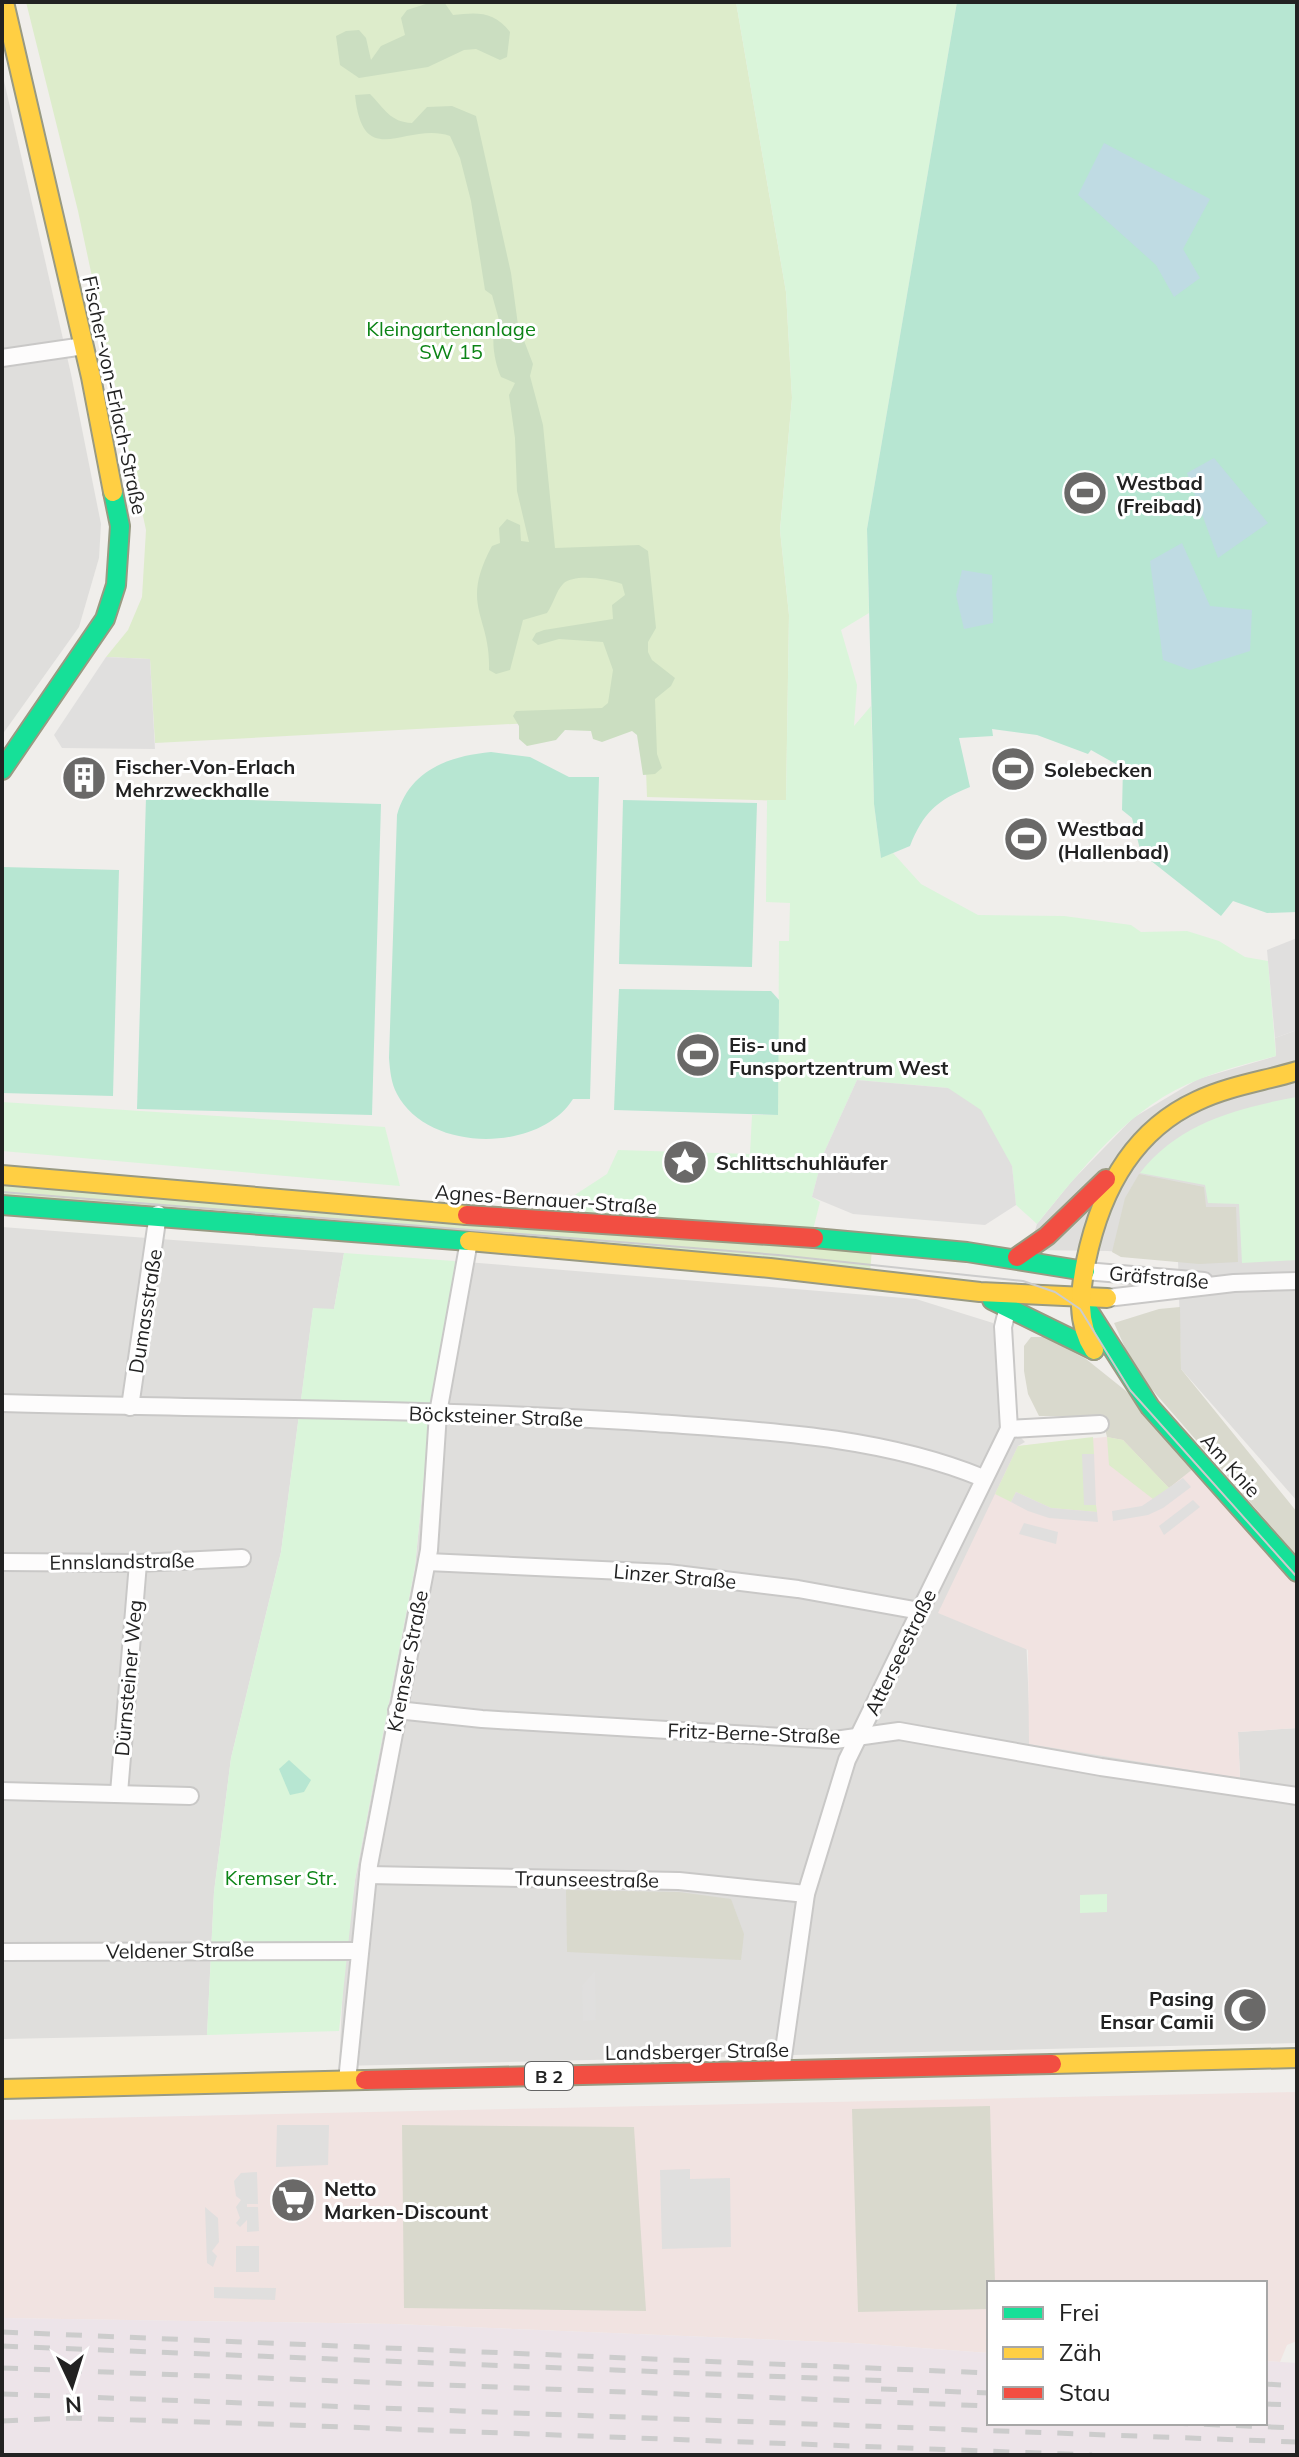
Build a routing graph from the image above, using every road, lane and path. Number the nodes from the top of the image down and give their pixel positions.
1 (4, 2) edge
2 (84, 346) junction
3 (2, 358) edge
4 (2, 770) edge
5 (1297, 1071) edge
6 (1118, 1168) junction
7 (2, 1175) edge
8 (2, 1205) edge
9 (158, 1214) junction
10 (469, 1241) junction
11 (1017, 1257) junction
12 (1085, 1271) junction
13 (1297, 1281) edge
14 (1234, 1283) junction
15 (980, 1295) junction
16 (1073, 1298) junction
17 (1107, 1298) junction
18 (1008, 1307) junction
19 (1094, 1350) junction
20 (1136, 1384) junction
21 (2, 1403) edge
22 (130, 1407) junction
23 (438, 1413) junction
24 (1100, 1424) dead end
25 (1009, 1429) junction
26 (983, 1478) junction
27 (242, 1558) dead end
28 (2, 1562) edge
29 (427, 1562) junction
30 (138, 1563) junction
31 (1297, 1572) edge
32 (920, 1611) junction
33 (397, 1710) junction
34 (859, 1735) junction
35 (2, 1791) edge
36 (119, 1793) junction
37 (190, 1796) dead end
38 (1297, 1796) edge
39 (368, 1875) junction
40 (806, 1894) junction
41 (358, 1951) junction
42 (2, 1952) edge
43 (1297, 2058) edge
44 (781, 2071) junction
45 (347, 2081) junction
46 (2, 2089) edge

1 - 2 main road, Fischer-von-Erlach-Straße
2 - 3 street
2 - 4 main road, Fischer-von-Erlach-Straße
5 - 6 main road
6 - 11 main road
6 - 12 main road
7 - 11 main road, Agnes-Bernauer-Straße
8 - 9 main road
9 - 10 main road
9 - 22 street, Dumasstraße
10 - 15 main road
10 - 23 street, Kremser Straße
11 - 12 main road, Agnes-Bernauer-Straße
12 - 14 street, Gräfstraße
12 - 16 main road
12 - 17 main road
13 - 14 street, Gräfstraße
14 - 17 street, Gräfstraße
15 - 16 main road
15 - 18 main road
16 - 17 main road
16 - 19 main road
16 - 20 main road, Am Knie
18 - 19 main road, Am Knie
18 - 25 street
19 - 20 main road, Am Knie
20 - 31 main road, Am Knie
21 - 22 street, Böcksteiner Straße
22 - 23 street, Böcksteiner Straße
23 - 26 street, Böcksteiner Straße
23 - 29 street, Kremser Straße
24 - 25 street
25 - 26 street, Atterseestraße
26 - 32 street, Atterseestraße
27 - 30 street, Ennslandstraße
28 - 30 street, Ennslandstraße
29 - 32 street, Linzer Straße
29 - 33 street, Kremser Straße
30 - 36 street, Dürnsteiner Weg
32 - 34 street, Atterseestraße
33 - 34 street, Fritz-Berne-Straße
33 - 39 street, Kremser Straße
34 - 38 street, Fritz-Berne-Straße
34 - 40 street, Atterseestraße
35 - 36 street
36 - 37 street
39 - 40 street, Traunseestraße
39 - 41 street, Kremser Straße
40 - 44 street, Atterseestraße
41 - 42 street, Veldener Straße
41 - 45 street, Kremser Straße
43 - 44 main road, Landsberger Straße / B 2
44 - 45 main road, Landsberger Straße / B 2
45 - 46 main road, Landsberger Straße / B 2

